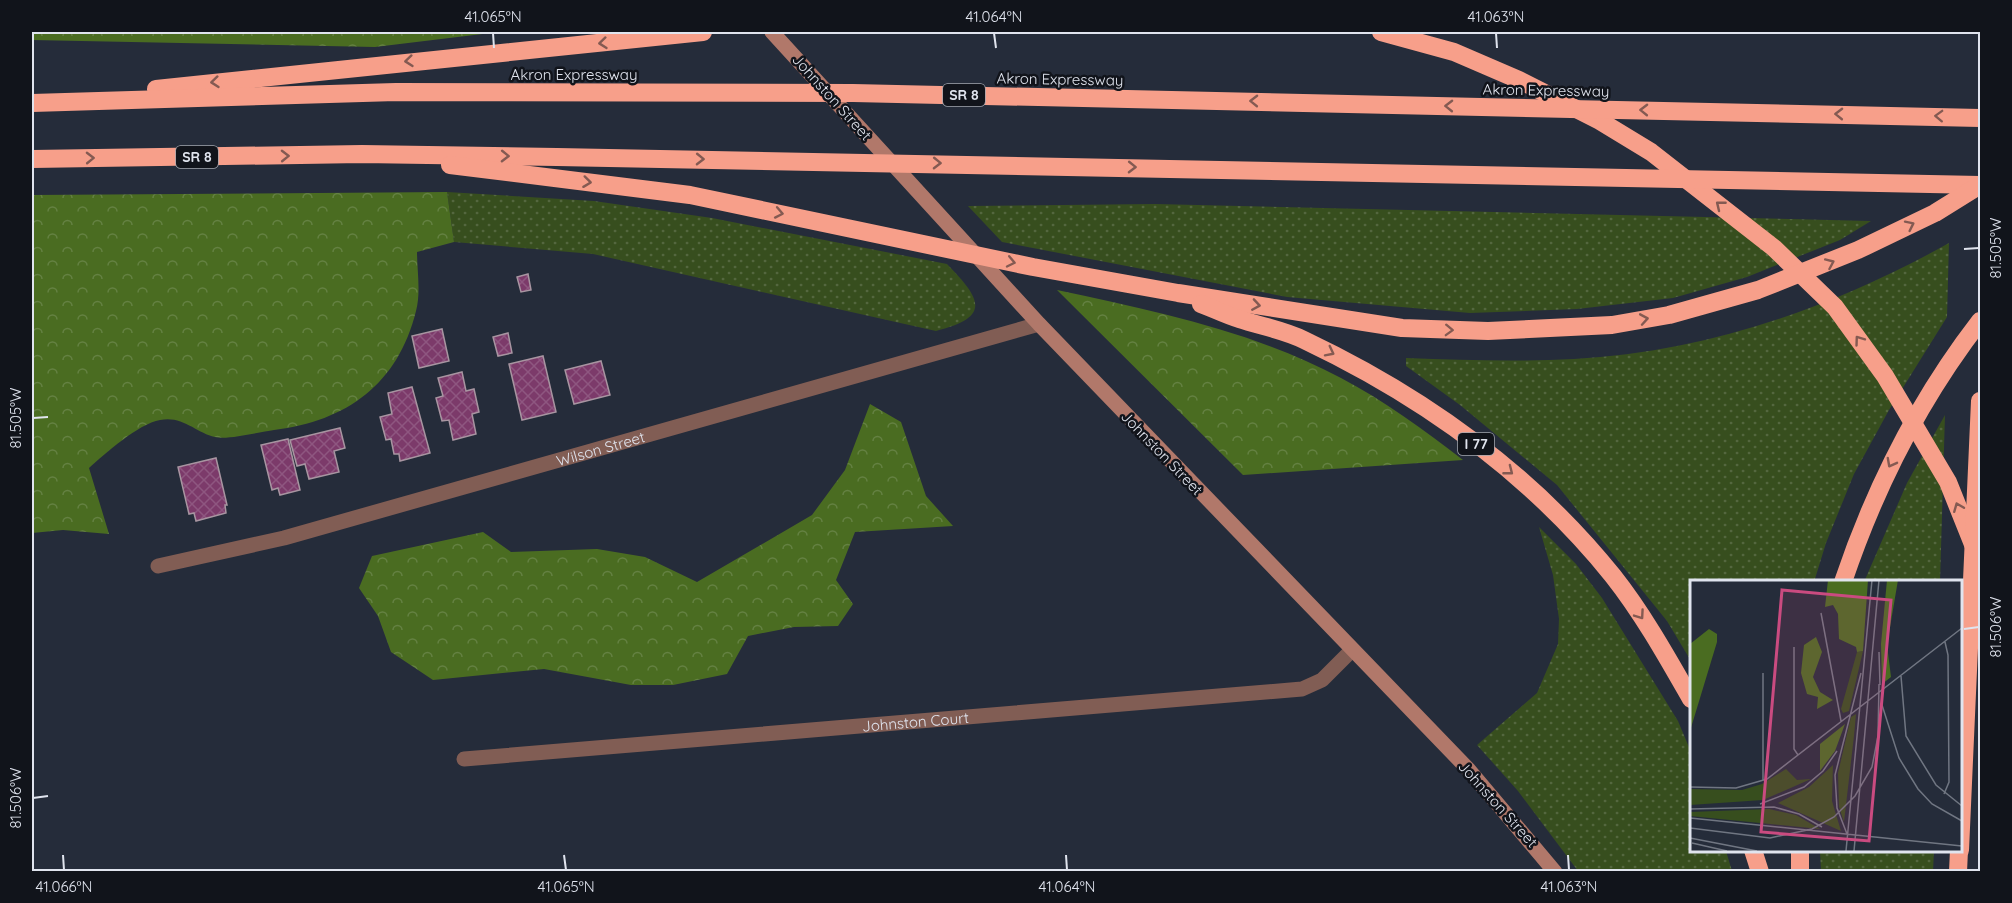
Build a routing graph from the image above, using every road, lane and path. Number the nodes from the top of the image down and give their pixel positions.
1 (703, 32) edge
2 (772, 32) edge
3 (1381, 32) edge
4 (32, 103) edge
5 (1980, 118) edge
6 (362, 154) junction
7 (32, 159) edge
8 (1980, 185) edge
9 (1178, 294) junction
10 (1980, 321) edge
11 (1039, 324) junction
12 (1980, 401) edge
13 (1980, 561) edge
14 (158, 566) dead end
15 (1843, 580) edge
16 (1352, 650) junction
17 (1690, 697) edge
18 (464, 759) dead end
19 (1961, 812) edge
20 (1754, 852) edge
21 (1800, 852) edge
22 (1959, 852) edge
23 (1555, 872) edge
24 (1760, 872) edge
25 (1800, 872) edge
26 (1958, 872) edge

1 -> 4 highway
2 - 11 main road, Johnston Street
13 -> 3 highway
5 -> 4 highway, Akron Expressway / SR 8
7 -> 6 highway, SR 8
6 -> 8 highway, SR 8
6 -> 9 highway
9 -> 8 highway
9 -> 17 highway, I 77
10 -> 15 highway
11 - 14 street, Wilson Street
11 - 16 main road, Johnston Street
12 - 19 highway
16 - 18 street, Johnston Court
16 - 23 main road, Johnston Street
20 - 24 highway
21 - 25 highway
22 - 26 highway

